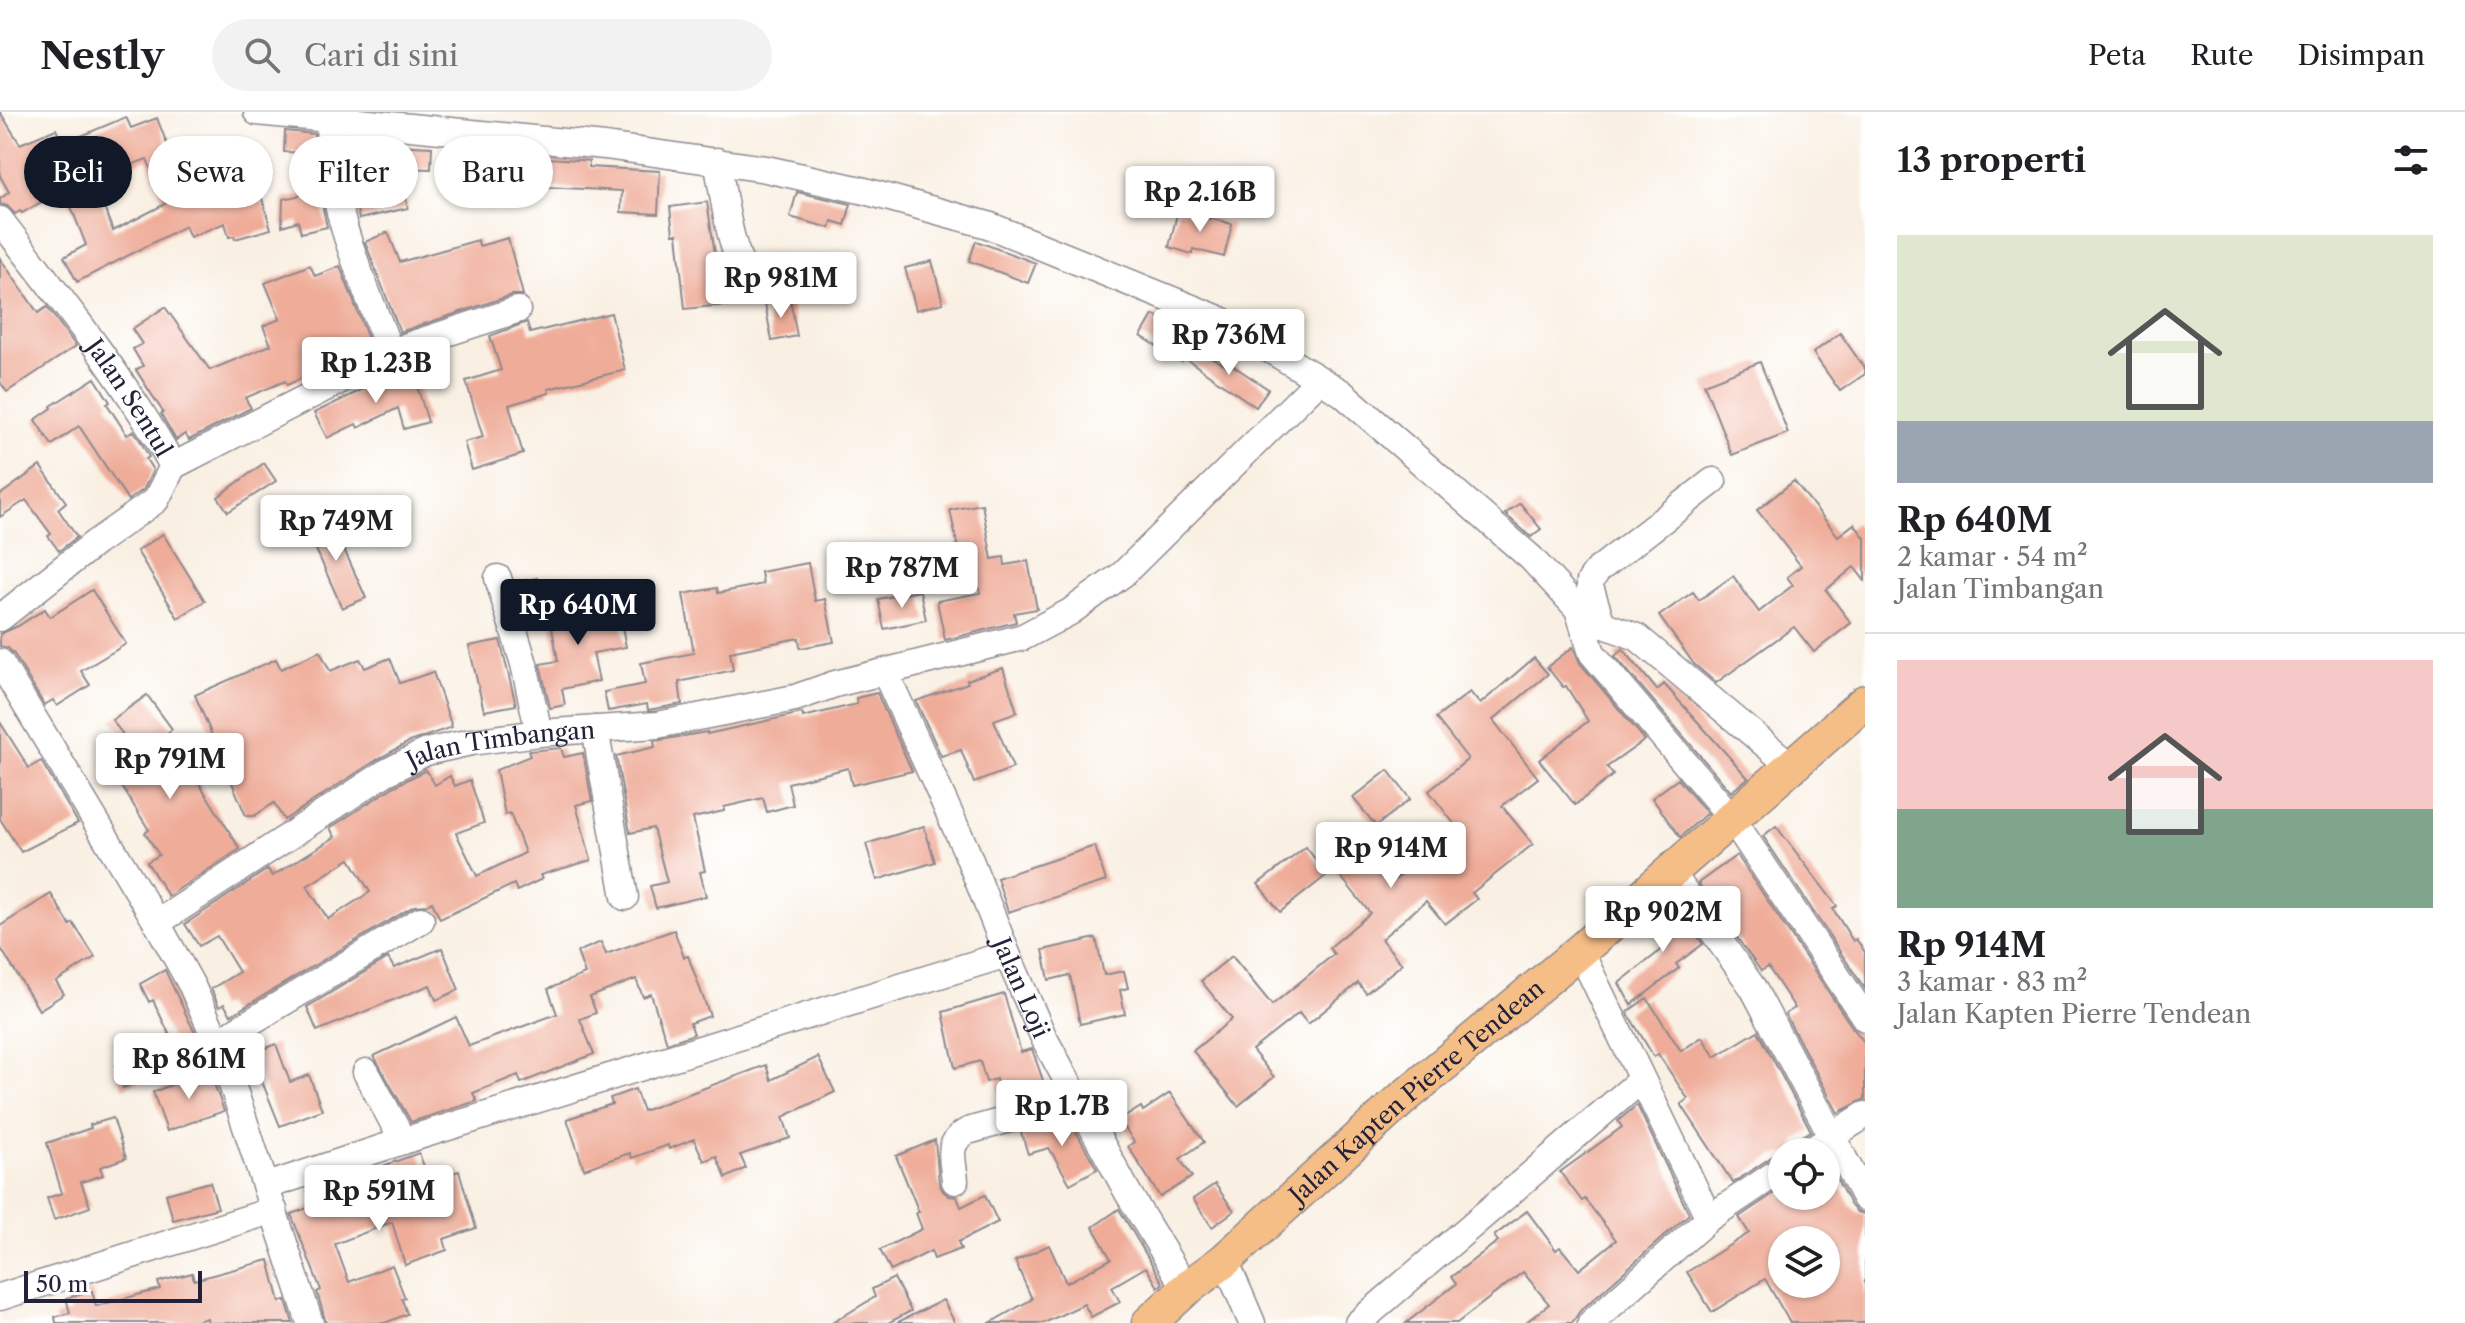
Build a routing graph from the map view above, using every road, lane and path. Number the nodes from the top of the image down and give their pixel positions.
1 (257, 112) edge
2 (330, 119) junction
3 (717, 161) junction
4 (0, 220) edge
5 (828, 273) dead end
6 (517, 310) dead end
7 (391, 354) junction
8 (1319, 380) junction
9 (173, 466) junction
10 (1713, 481) dead end
11 (498, 578) dead end
12 (1578, 609) junction
13 (0, 618) edge
14 (1602, 624) junction
15 (0, 662) edge
16 (885, 672) junction
17 (1865, 702) edge
18 (595, 729) junction
19 (539, 733) junction
20 (1791, 766) junction
21 (1731, 817) junction
22 (1671, 872) junction
23 (625, 897) dead end
24 (421, 920) dead end
25 (157, 923) junction
26 (1580, 951) junction
27 (1007, 954) junction
28 (1865, 1018) edge
29 (217, 1042) junction
30 (366, 1072) dead end
31 (1641, 1080) junction
32 (1076, 1100) junction
33 (1865, 1115) edge
34 (1833, 1135) junction
35 (1828, 1138) edge
36 (403, 1141) junction
37 (1768, 1178) edge
38 (955, 1181) dead end
39 (270, 1198) junction
40 (1865, 1198) edge
41 (1709, 1218) junction
42 (1225, 1260) junction
43 (1186, 1289) junction
44 (0, 1297) edge
45 (310, 1323) edge
46 (1149, 1323) edge
47 (1252, 1323) edge
48 (1358, 1323) edge
49 (1591, 1323) edge

1 - 2 street
2 - 3 street
2 - 7 street
3 - 5 street
3 - 8 street
4 - 9 street, Jalan Sentul
6 - 7 street
7 - 9 street
8 - 12 street
8 - 16 street, Jalan Timbangan
9 - 13 street, Jalan Sentul
10 - 14 street
11 - 19 street
12 - 14 street
12 - 21 street
14 - 20 street
15 - 25 street
16 - 18 street, Jalan Timbangan
16 - 27 street, Jalan Loji
17 - 20 main road, Jalan Kapten Pierre Tendean
18 - 19 street, Jalan Timbangan
18 - 23 street
19 - 25 street, Jalan Timbangan
20 - 21 main road, Jalan Kapten Pierre Tendean
21 - 22 main road, Jalan Kapten Pierre Tendean
21 - 28 street
22 - 26 main road, Jalan Kapten Pierre Tendean
22 - 34 street
24 - 29 street
25 - 29 street
26 - 31 street
26 - 42 main road, Jalan Kapten Pierre Tendean
27 - 32 street, Jalan Loji
27 - 36 street
29 - 39 street
30 - 36 street
31 - 41 street
31 - 48 street
32 - 38 street
32 - 43 street, Jalan Loji
33 - 34 street
34 - 35 street
34 - 40 street
36 - 39 street
37 - 41 street
39 - 44 street
39 - 45 street
41 - 49 street
42 - 43 main road, Jalan Kapten Pierre Tendean
42 - 47 street
43 - 46 main road, Jalan Kapten Pierre Tendean

